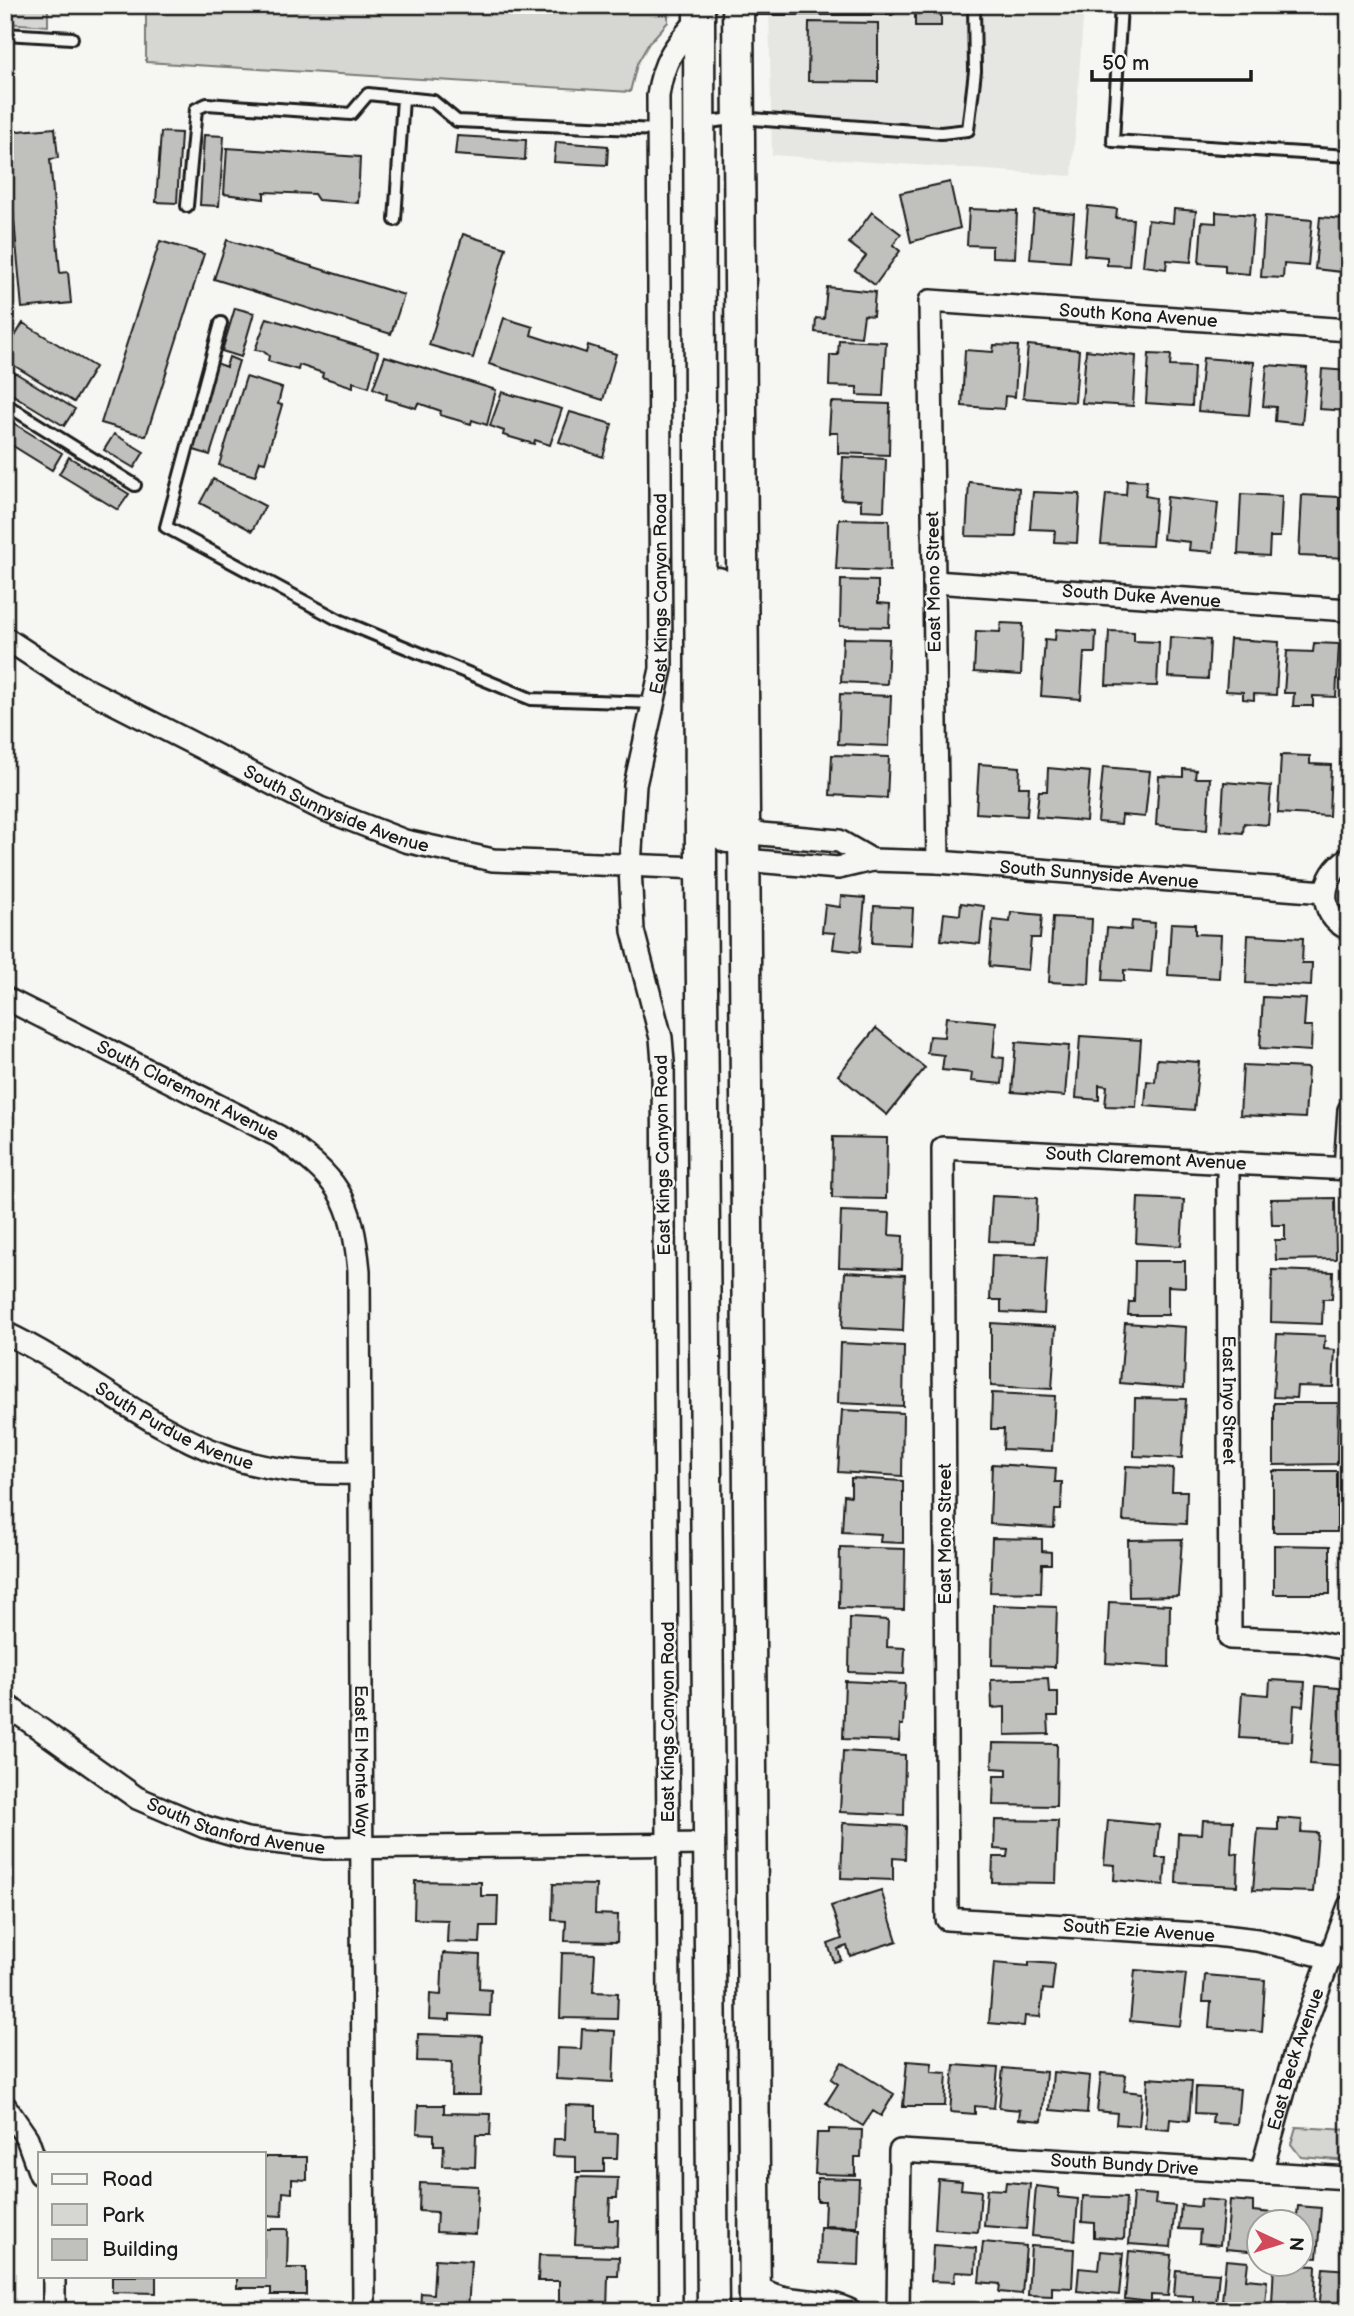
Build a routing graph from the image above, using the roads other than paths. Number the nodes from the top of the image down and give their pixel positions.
1 (891, 5) edge
2 (974, 5) edge
3 (1121, 5) edge
4 (738, 7) edge
5 (866, 7) edge
6 (699, 12) edge
7 (5, 34) edge
8 (72, 38) dead end
9 (403, 98) junction
10 (739, 118) junction
11 (699, 123) junction
12 (657, 130) junction
13 (1349, 156) edge
14 (187, 206) dead end
15 (396, 220) dead end
16 (930, 301) joint
17 (222, 323) dead end
18 (1349, 330) edge
19 (5, 404) edge
20 (135, 485) dead end
21 (701, 531) junction
22 (934, 582) junction
23 (1349, 610) edge
24 (5, 639) edge
25 (656, 703) junction
26 (744, 827) junction
27 (1349, 858) edge
28 (744, 860) junction
29 (872, 860) junction
30 (938, 862) junction
31 (630, 866) junction
32 (701, 868) junction
33 (1325, 891) junction
34 (1349, 929) edge
35 (5, 998) edge
36 (1349, 1110) edge
37 (943, 1148) joint
38 (1228, 1164) junction
39 (1347, 1169) edge
40 (745, 1208) junction
41 (349, 1210) joint
42 (5, 1333) edge
43 (359, 1473) junction
44 (1349, 1649) edge
45 (5, 1704) edge
46 (669, 1844) junction
47 (710, 1844) junction
48 (360, 1848) junction
49 (1349, 1906) edge
50 (947, 1919) joint
51 (1328, 1957) junction
52 (711, 2063) junction
53 (5, 2106) edge
54 (38, 2168) edge
55 (1261, 2173) junction
56 (1349, 2178) edge
57 (54, 2278) edge
58 (750, 2302) edge
59 (54, 2311) edge
60 (364, 2311) edge
61 (671, 2311) edge
62 (713, 2311) edge
63 (851, 2311) edge
64 (898, 2311) edge

1 - 5 lane
2 - 10 lane
3 - 13 lane
4 - 5 lane
4 - 10 main road
6 - 11 main road, East Kings Canyon Road
6 - 12 street, East Kings Canyon Road
7 - 8 lane
9 - 12 lane
9 - 14 lane
9 - 15 lane
10 - 11 lane
10 - 26 main road
11 - 21 main road, East Kings Canyon Road
12 - 25 street, East Kings Canyon Road
16 - 18 street, South Kona Avenue
16 - 22 street, East Mono Street
17 - 25 lane
19 - 20 lane
21 - 28 main road
21 - 32 main road, East Kings Canyon Road
22 - 23 street, South Duke Avenue
22 - 30 street, East Mono Street
24 - 31 street, South Sunnyside Avenue
25 - 31 street, East Kings Canyon Road
26 - 28 main road
26 - 29 street, South Sunnyside Avenue
27 - 33 street
28 - 29 street, South Sunnyside Avenue
28 - 40 main road
29 - 30 street, South Sunnyside Avenue
30 - 33 street, South Sunnyside Avenue
31 - 32 street, South Sunnyside Avenue
31 - 46 street, East Kings Canyon Road
32 - 40 main road
32 - 47 main road, East Kings Canyon Road
33 - 34 street
35 - 41 street, South Claremont Avenue
36 - 39 street
37 - 38 street, South Claremont Avenue
37 - 50 street, East Mono Street
38 - 39 street, South Claremont Avenue
38 - 44 street, East Inyo Street
40 - 58 main road
41 - 43 street, East El Monte Way
42 - 43 street, South Purdue Avenue
43 - 48 street, East El Monte Way
45 - 48 street, South Stanford Avenue
46 - 47 street, South Stanford Avenue
46 - 48 street, South Stanford Avenue
46 - 61 street, East Kings Canyon Road
47 - 52 main road, East Kings Canyon Road
48 - 60 street, East El Monte Way
49 - 51 street, East Beck Avenue
50 - 51 street, South Ezie Avenue
51 - 55 street, East Beck Avenue
52 - 58 main road
52 - 62 main road, East Kings Canyon Road
53 - 54 street
55 - 56 street, South Bundy Drive
55 - 64 street, South Bundy Drive
57 - 59 street
58 - 63 street

